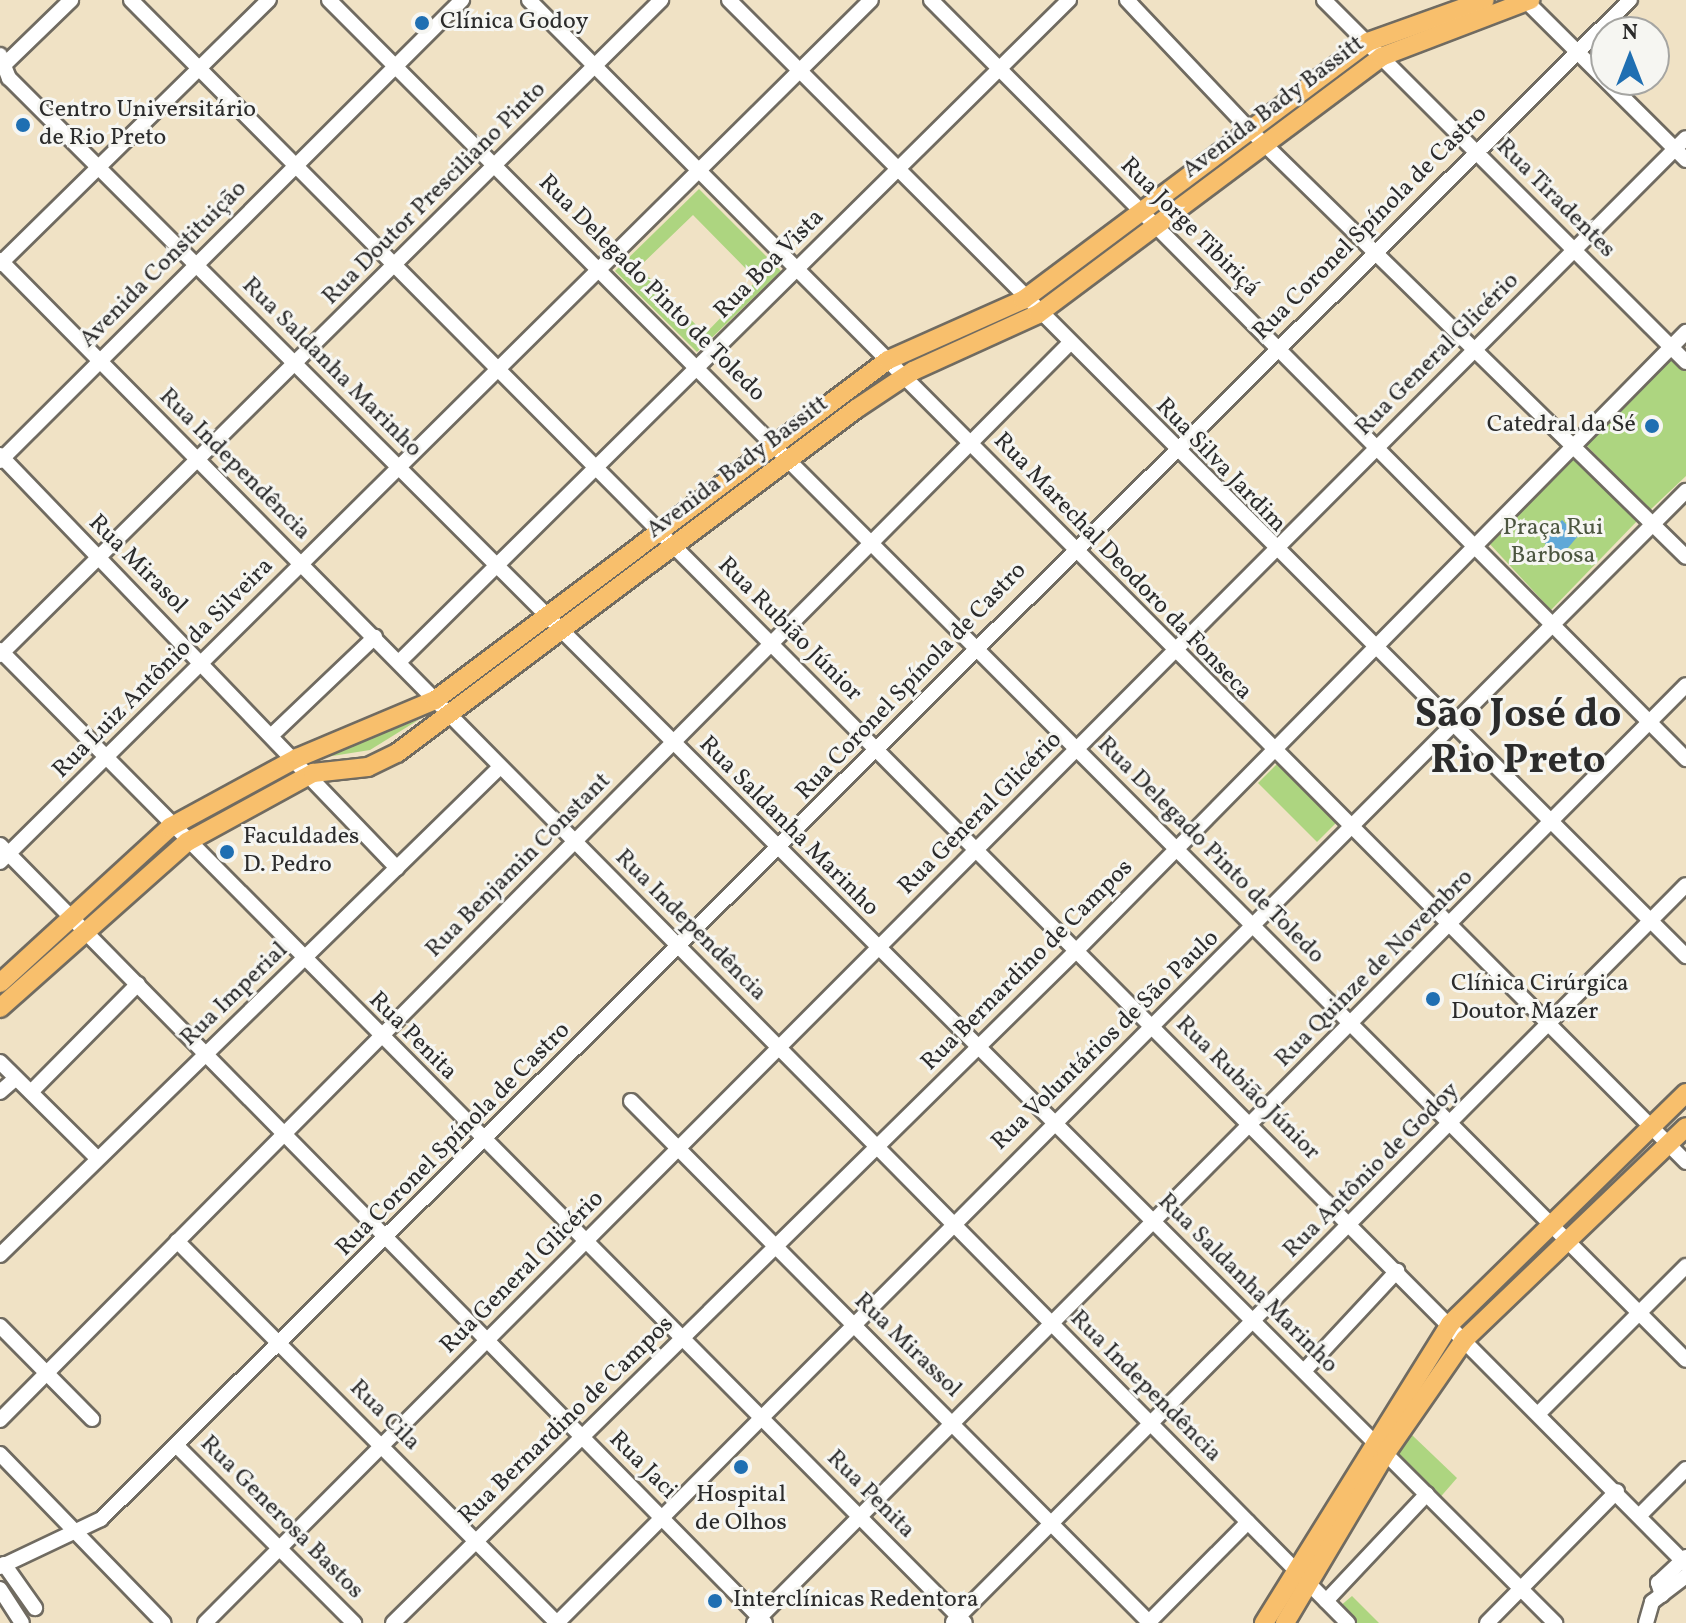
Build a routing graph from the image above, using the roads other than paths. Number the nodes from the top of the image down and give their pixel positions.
1 (71, 0) edge
2 (131, 0) edge
3 (269, 0) edge
4 (329, 0) edge
5 (462, 0) edge
6 (529, 0) edge
7 (661, 0) edge
8 (729, 0) edge
9 (871, 0) edge
10 (931, 0) edge
11 (1069, 0) edge
12 (1127, 0) edge
13 (1324, 0) edge
14 (1485, 0) edge
15 (1630, 0) edge
16 (1528, 1) edge
17 (1375, 50) junction
18 (1577, 51) junction
19 (1, 63) edge
20 (396, 65) junction
21 (595, 66) junction
22 (1001, 66) junction
23 (200, 69) junction
24 (798, 72) junction
25 (1250, 130) junction
26 (1686, 138) edge
27 (1267, 143) junction
28 (1675, 149) junction
29 (1477, 150) junction
30 (1686, 160) edge
31 (496, 164) junction
32 (295, 165) junction
33 (99, 168) junction
34 (699, 171) junction
35 (898, 172) junction
36 (1141, 211) junction
37 (1155, 226) junction
38 (1575, 250) junction
39 (1374, 253) junction
40 (1, 262) edge
41 (197, 263) junction
42 (394, 265) junction
43 (600, 269) junction
44 (794, 269) junction
45 (1023, 300) junction
46 (1038, 314) junction
47 (1686, 332) edge
48 (1069, 344) junction
49 (1670, 347) junction
50 (1278, 349) junction
51 (1474, 350) junction
52 (99, 360) junction
53 (888, 360) junction
54 (1686, 362) edge
55 (295, 363) junction
56 (699, 367) junction
57 (498, 370) junction
58 (903, 376) junction
59 (970, 444) junction
60 (775, 445) junction
61 (1378, 447) junction
62 (1574, 447) junction
63 (1174, 448) junction
64 (1, 458) edge
65 (198, 460) junction
66 (790, 460) junction
67 (399, 468) junction
68 (596, 468) junction
69 (1686, 491) edge
70 (1653, 524) junction
71 (667, 540) junction
72 (872, 542) junction
73 (1073, 549) junction
74 (1476, 549) junction
75 (1274, 551) junction
76 (1686, 557) edge
77 (98, 558) junction
78 (301, 564) junction
79 (498, 569) junction
80 (544, 616) junction
81 (1552, 627) junction
82 (560, 632) junction
83 (375, 637) junction
84 (771, 644) junction
85 (976, 647) junction
86 (1374, 651) junction
87 (1172, 652) junction
88 (1, 653) edge
89 (202, 662) junction
90 (399, 662) junction
91 (1686, 685) edge
92 (435, 700) junction
93 (449, 714) junction
94 (1648, 721) junction
95 (1453, 727) junction
96 (273, 734) junction
97 (672, 743) junction
98 (1077, 748) junction
99 (878, 751) junction
100 (1273, 752) junction
101 (105, 758) junction
102 (297, 758) junction
103 (1686, 759) edge
104 (500, 767) junction
105 (313, 773) junction
106 (1554, 822) junction
107 (170, 827) junction
108 (1350, 828) junction
109 (575, 841) junction
110 (187, 842) junction
111 (1176, 848) junction
112 (778, 849) junction
113 (976, 849) junction
114 (3, 853) edge
115 (397, 868) junction
116 (1686, 885) edge
117 (1651, 920) junction
118 (1447, 925) junction
119 (79, 927) junction
120 (1255, 927) junction
121 (678, 946) junction
122 (878, 948) junction
123 (1077, 950) junction
124 (1686, 956) edge
125 (303, 960) junction
126 (0, 983) edge
127 (138, 984) junction
128 (0, 1008) edge
129 (1547, 1022) junction
130 (1151, 1025) junction
131 (1351, 1025) junction
132 (381, 1037) junction
133 (977, 1046) junction
134 (779, 1047) junction
135 (208, 1053) junction
136 (0, 1062) edge
137 (16, 1078) junction
138 (0, 1092) edge
139 (31, 1092) junction
140 (1686, 1093) edge
141 (631, 1101) dead end
142 (1053, 1122) junction
143 (1647, 1124) junction
144 (1251, 1125) junction
145 (1452, 1125) junction
146 (1686, 1127) edge
147 (285, 1133) junction
148 (484, 1141) junction
149 (1667, 1143) junction
150 (678, 1148) junction
151 (878, 1148) junction
152 (96, 1157) junction
153 (1686, 1162) edge
154 (1153, 1221) junction
155 (1548, 1222) junction
156 (1350, 1223) junction
157 (954, 1224) junction
158 (389, 1237) junction
159 (1563, 1237) junction
160 (177, 1241) junction
161 (585, 1242) junction
162 (778, 1247) junction
163 (0, 1255) edge
164 (1686, 1266) edge
165 (1397, 1271) junction
166 (1639, 1313) junction
167 (1252, 1320) junction
168 (1052, 1324) junction
169 (1450, 1324) junction
170 (0, 1326) edge
171 (853, 1326) junction
172 (1465, 1339) junction
173 (487, 1340) junction
174 (683, 1340) junction
175 (281, 1342) junction
176 (1686, 1360) edge
177 (1304, 1371) junction
178 (45, 1374) junction
179 (1539, 1413) junction
180 (758, 1418) junction
181 (92, 1419) dead end
182 (0, 1420) edge
183 (955, 1423) junction
184 (1150, 1423) junction
185 (582, 1437) junction
186 (1372, 1439) junction
187 (176, 1445) junction
188 (382, 1445) junction
189 (1386, 1453) junction
190 (0, 1454) edge
191 (1686, 1469) edge
192 (1617, 1491) junction
193 (1427, 1494) junction
194 (659, 1515) junction
195 (862, 1515) junction
196 (1640, 1515) junction
197 (1049, 1521) junction
198 (1248, 1522) junction
199 (76, 1531) junction
200 (476, 1540) junction
201 (279, 1548) junction
202 (1685, 1561) edge
203 (2, 1565) edge
204 (1302, 1576) junction
205 (1686, 1576) edge
206 (0, 1589) edge
207 (1521, 1589) junction
208 (1662, 1595) junction
209 (1326, 1601) junction
210 (35, 1608) dead end
211 (760, 1621) edge
212 (959, 1621) edge
213 (22, 1623) edge
214 (164, 1623) edge
215 (205, 1623) edge
216 (354, 1623) edge
217 (393, 1623) edge
218 (557, 1623) edge
219 (1149, 1623) edge
220 (1264, 1623) edge
221 (1285, 1623) edge
222 (1348, 1623) edge
223 (1487, 1623) edge
224 (1555, 1623) edge
225 (1646, 1623) edge

1 - 19 street
2 - 23 street, Rua Rubião Júnior
3 - 23 street
4 - 20 street, Rua Delegado Pinto de Toledo
5 - 20 street, Avenida Constituição
6 - 21 street, Rua Marechal Deodoro da Fonseca
7 - 21 street, Rua Doutor Presciliano Pinto
8 - 24 street, Rua Silva Jardim
9 - 24 street, Rua Luiz Antônio da Silveira
10 - 22 street, Rua Jorge Tibiriçá
11 - 22 street, Rua Boa Vista
12 - 25 street
13 - 17 street, Rua Tiradentes
14 - 17 main road, Avenida Bady Bassitt
15 - 18 street, Rua Coronel Spínola de Castro
16 - 17 main road, Avenida Bady Bassitt
16 - 18 street
17 - 25 main road, Avenida Bady Bassitt
17 - 27 main road, Avenida Bady Bassitt
17 - 29 street, Rua Tiradentes
18 - 28 street
18 - 29 street, Rua Coronel Spínola de Castro
19 - 33 street, Rua Saldanha Marinho
20 - 31 street, Rua Delegado Pinto de Toledo
20 - 32 street, Avenida Constituição
21 - 31 street, Rua Doutor Presciliano Pinto
21 - 34 street, Rua Marechal Deodoro da Fonseca
22 - 35 street, Rua Boa Vista
22 - 36 street, Rua Jorge Tibiriçá
23 - 32 street, Rua Rubião Júnior
23 - 33 street
24 - 34 street, Rua Luiz Antônio da Silveira
24 - 35 street, Rua Silva Jardim
25 - 27 street
25 - 36 main road, Avenida Bady Bassitt
26 - 28 street, Rua General Glicério
27 - 37 main road, Avenida Bady Bassitt
27 - 39 street
28 - 30 street
28 - 38 street, Rua General Glicério
29 - 38 street, Rua Tiradentes
29 - 39 street, Rua Coronel Spínola de Castro
31 - 42 street, Rua Doutor Presciliano Pinto
31 - 43 street, Rua Delegado Pinto de Toledo
32 - 41 street, Avenida Constituição
32 - 42 street, Rua Rubião Júnior
33 - 40 street
33 - 41 street, Rua Saldanha Marinho
34 - 43 street, Rua Luiz Antônio da Silveira
34 - 44 street, Rua Marechal Deodoro da Fonseca
35 - 44 street, Rua Boa Vista
35 - 45 street, Rua Silva Jardim
36 - 37 street, Rua Jorge Tibiriçá
36 - 45 main road, Avenida Bady Bassitt
37 - 46 main road, Avenida Bady Bassitt
37 - 50 street, Rua Jorge Tibiriçá
38 - 49 street, Rua Tiradentes
38 - 51 street, Rua General Glicério
39 - 50 street, Rua Coronel Spínola de Castro
39 - 51 street
40 - 52 street, Rua Independência
41 - 52 street, Avenida Constituição
41 - 55 street, Rua Saldanha Marinho
42 - 55 street, Rua Doutor Presciliano Pinto
42 - 57 street, Rua Rubião Júnior
43 - 56 street, Rua Delegado Pinto de Toledo
43 - 57 street, Rua Luiz Antônio da Silveira
44 - 53 street, Rua Marechal Deodoro da Fonseca
44 - 56 street, Rua Boa Vista
45 - 46 street, Rua Silva Jardim
45 - 53 main road, Avenida Bady Bassitt
46 - 48 street, Rua Silva Jardim
46 - 58 main road, Avenida Bady Bassitt
47 - 49 street, Rua Bernardino de Campos
48 - 59 street, Rua Benjamin Constant
48 - 63 street, Rua Silva Jardim
49 - 54 street, Rua Tiradentes
49 - 62 street, Rua Bernardino de Campos
50 - 61 street, Rua Jorge Tibiriçá
50 - 63 street, Rua Coronel Spínola de Castro
51 - 61 street, Rua General Glicério
51 - 62 street
52 - 64 street, Avenida Constituição
52 - 65 street, Rua Independência
53 - 58 street, Rua Marechal Deodoro da Fonseca
53 - 60 main road, Avenida Bady Bassitt
55 - 65 street, Rua Doutor Presciliano Pinto
55 - 67 street, Rua Saldanha Marinho
56 - 60 street, Rua Delegado Pinto de Toledo
56 - 68 street, Rua Boa Vista
57 - 67 street, Rua Luiz Antônio da Silveira
57 - 68 street, Rua Rubião Júnior
58 - 59 street, Rua Marechal Deodoro da Fonseca
58 - 66 main road, Avenida Bady Bassitt
59 - 72 street, Rua Benjamin Constant
59 - 73 street, Rua Marechal Deodoro da Fonseca
60 - 66 street, Rua Delegado Pinto de Toledo
60 - 71 main road, Avenida Bady Bassitt
61 - 74 street, Rua Jorge Tibiriçá
61 - 75 street, Rua General Glicério
62 - 70 street
62 - 74 street, Rua Bernardino de Campos
63 - 73 street, Rua Coronel Spínola de Castro
63 - 75 street, Rua Silva Jardim
64 - 77 street, Rua Mirasol
65 - 77 street, Rua Doutor Presciliano Pinto
65 - 78 street, Rua Independência
66 - 71 main road, Avenida Bady Bassitt
66 - 72 street, Rua Delegado Pinto de Toledo
67 - 78 street, Rua Luiz Antônio da Silveira
67 - 79 street, Rua Saldanha Marinho
68 - 71 street, Rua Rubião Júnior
68 - 79 street, Rua Boa Vista
69 - 70 street, Rua Voluntários de São Paulo
70 - 76 street
70 - 81 street, Rua Voluntários de São Paulo
71 - 80 main road, Avenida Bady Bassitt
71 - 82 main road, Avenida Bady Bassitt
71 - 84 street, Rua Rubião Júnior
72 - 84 street, Rua Benjamin Constant
72 - 85 street, Rua Delegado Pinto de Toledo
73 - 85 street, Rua Coronel Spínola de Castro
73 - 87 street, Rua Marechal Deodoro da Fonseca
74 - 81 street, Rua Jorge Tibiriçá
74 - 86 street, Rua Bernardino de Campos
75 - 86 street, Rua Silva Jardim
75 - 87 street, Rua General Glicério
77 - 88 street, Rua Doutor Presciliano Pinto
77 - 89 street, Rua Mirasol
78 - 83 street, Rua Independência
78 - 89 street, Rua Luiz Antônio da Silveira
79 - 80 street, Rua Saldanha Marinho
79 - 90 street, Rua Boa Vista
80 - 82 street, Rua Saldanha Marinho
80 - 92 main road, Avenida Bady Bassitt
81 - 94 street, Rua Jorge Tibiriçá
81 - 95 street, Rua Voluntários de São Paulo
82 - 93 main road, Avenida Bady Bassitt
82 - 97 street, Rua Saldanha Marinho
83 - 90 street, Rua Independência
83 - 96 street
84 - 97 street, Rua Benjamin Constant
84 - 99 street, Rua Rubião Júnior
85 - 98 street, Rua Delegado Pinto de Toledo
85 - 99 street, Rua Coronel Spínola de Castro
86 - 95 street, Rua Silva Jardim
86 - 100 street, Rua Bernardino de Campos
87 - 98 street, Rua General Glicério
87 - 100 street, Rua Marechal Deodoro da Fonseca
88 - 101 street, Rua Penita
89 - 96 street, Rua Mirasol
89 - 101 street, Rua Luiz Antônio da Silveira
90 - 92 street, Rua Independência
91 - 94 street, Rua Quinze de Novembro
92 - 93 street, Rua Independência
92 - 102 main road, Avenida Bady Bassitt
93 - 104 street, Rua Independência
93 - 105 main road, Avenida Bady Bassitt
94 - 103 street, Rua Jorge Tibiriçá
94 - 106 street, Rua Quinze de Novembro
95 - 106 street, Rua Silva Jardim
95 - 108 street, Rua Voluntários de São Paulo
96 - 102 street, Rua Mirasol
97 - 109 street, Rua Benjamin Constant
97 - 112 street, Rua Saldanha Marinho
98 - 111 street, Rua Delegado Pinto de Toledo
98 - 113 street, Rua General Glicério
99 - 112 street, Rua Coronel Spínola de Castro
99 - 113 street, Rua Rubião Júnior
100 - 108 street, Rua Marechal Deodoro da Fonseca
100 - 111 street, Rua Bernardino de Campos
101 - 107 street, Rua Penita
101 - 114 street, Rua Luiz Antônio da Silveira
102 - 105 street, Rua Mirasol
102 - 107 main road, Avenida Bady Bassitt
104 - 109 street, Rua Independência
104 - 115 street, Rua Imperial
105 - 110 main road, Avenida Bady Bassitt
105 - 115 street, Rua Mirasol
106 - 117 street, Rua Silva Jardim
106 - 118 street, Rua Quinze de Novembro
107 - 110 street, Rua Penita
107 - 119 main road, Avenida Bady Bassitt
108 - 118 street, Rua Marechal Deodoro da Fonseca
108 - 120 street, Rua Voluntários de São Paulo
109 - 121 street, Rua Independência
109 - 132 street, Rua Benjamin Constant
110 - 119 main road, Avenida Bady Bassitt
110 - 125 street, Rua Penita
111 - 120 street, Rua Delegado Pinto de Toledo
111 - 123 street, Rua Bernardino de Campos
112 - 121 street, Rua Coronel Spínola de Castro
112 - 122 street, Rua Saldanha Marinho
113 - 122 street, Rua General Glicério
113 - 123 street, Rua Rubião Júnior
114 - 119 street, Rua Jaci
115 - 125 street, Rua Imperial
116 - 117 street, Rua Antônio de Godoy
117 - 124 street, Rua Silva Jardim
117 - 129 street, Rua Antônio de Godoy
118 - 129 street, Rua Marechal Deodoro da Fonseca
118 - 131 street, Rua Quinze de Novembro
119 - 126 main road, Avenida Bady Bassitt
119 - 127 street, Rua Jaci
119 - 128 main road, Avenida Bady Bassitt
120 - 130 street, Rua Voluntários de São Paulo
120 - 131 street, Rua Delegado Pinto de Toledo
121 - 134 street, Rua Independência
121 - 148 street, Rua Coronel Spínola de Castro
122 - 133 street, Rua Saldanha Marinho
122 - 134 street, Rua General Glicério
123 - 130 street, Rua Rubião Júnior
123 - 133 street, Rua Bernardino de Campos
125 - 132 street, Rua Penita
125 - 135 street, Rua Imperial
127 - 135 street, Rua Jaci
127 - 139 street
129 - 143 street, Rua Marechal Deodoro da Fonseca
129 - 145 street, Rua Antônio de Godoy
130 - 142 street, Rua Voluntários de São Paulo
130 - 144 street, Rua Rubião Júnior
131 - 144 street, Rua Quinze de Novembro
131 - 145 street, Rua Delegado Pinto de Toledo
132 - 147 street, Rua Benjamin Constant
132 - 148 street, Rua Penita
133 - 142 street, Rua Saldanha Marinho
133 - 151 street, Rua Bernardino de Campos
134 - 150 street, Rua General Glicério
134 - 151 street, Rua Independência
135 - 147 street, Rua Jaci
135 - 152 street, Rua Imperial
136 - 137 street
137 - 138 street
137 - 139 street
139 - 152 street
140 - 143 main road
141 - 150 street, Rua Mirassol
142 - 154 street, Rua Saldanha Marinho
142 - 157 street, Rua Voluntários de São Paulo
143 - 149 street, Rua Marechal Deodoro da Fonseca
143 - 155 main road
144 - 154 street, Rua Quinze de Novembro
144 - 156 street, Rua Rubião Júnior
145 - 155 street, Rua Delegado Pinto de Toledo
145 - 156 street, Rua Antônio de Godoy
146 - 149 main road
147 - 158 street, Rua Jaci
147 - 160 street, Rua Benjamin Constant
148 - 158 street, Rua Coronel Spínola de Castro
148 - 161 street, Rua Penita
149 - 153 street, Rua Marechal Deodoro da Fonseca
149 - 159 main road
150 - 161 street, Rua General Glicério
150 - 162 street, Rua Mirassol
151 - 157 street, Rua Independência
151 - 162 street, Rua Bernardino de Campos
152 - 163 street, Rua Imperial
154 - 167 street, Rua Saldanha Marinho
154 - 168 street, Rua Quinze de Novembro
155 - 159 street, Rua Delegado Pinto de Toledo
155 - 169 main road
156 - 165 street, Rua Rubião Júnior
156 - 167 street, Rua Antônio de Godoy
157 - 168 street, Rua Independência
157 - 171 street, Rua Voluntários de São Paulo
158 - 173 street, Rua Jaci
158 - 175 street, Rua Coronel Spínola de Castro
159 - 166 street, Rua Delegado Pinto de Toledo
159 - 172 main road
160 - 175 street, Rua Cila
160 - 178 street, Rua Benjamin Constant
161 - 173 street, Rua General Glicério
161 - 174 street, Rua Penita
162 - 171 street, Rua Mirassol
162 - 174 street, Rua Bernardino de Campos
164 - 166 street
165 - 169 street, Rua Rubião Júnior
165 - 177 street
166 - 176 street, Rua Delegado Pinto de Toledo
166 - 179 street
167 - 177 street, Rua Saldanha Marinho
167 - 184 street, Rua Antônio de Godoy
168 - 183 street, Rua Quinze de Novembro
168 - 184 street, Rua Independência
169 - 172 street, Rua Rubião Júnior
169 - 186 main road
170 - 178 street
171 - 180 street, Rua Voluntários de São Paulo
171 - 183 street, Rua Mirassol
172 - 179 street, Rua Rubião Júnior
172 - 189 main road
173 - 185 street, Rua Jaci
173 - 188 street, Rua General Glicério
174 - 180 street, Rua Penita
174 - 185 street, Rua Bernardino de Campos
175 - 187 street, Rua Coronel Spínola de Castro
175 - 188 street, Rua Cila
177 - 186 street, Rua Saldanha Marinho
178 - 181 street
178 - 182 street, Rua Benjamin Constant
179 - 192 street, Rua Rubião Júnior
180 - 194 street, Rua Voluntários de São Paulo
180 - 195 street, Rua Penita
183 - 195 street, Rua Quinze de Novembro
183 - 197 street, Rua Mirassol
184 - 197 street, Rua Antônio de Godoy
184 - 198 street, Rua Independência
185 - 194 street, Rua Jaci
185 - 200 street, Rua Bernardino de Campos
186 - 189 street, Rua Saldanha Marinho
186 - 204 main road
187 - 199 street, Rua Coronel Spínola de Castro
187 - 201 street, Rua Generosa Bastos
188 - 200 street, Rua Cila
188 - 201 street, Rua General Glicério
189 - 193 street, Rua Saldanha Marinho
189 - 204 main road
190 - 199 street
191 - 196 street
192 - 196 street, Rua Rubião Júnior
192 - 207 street
193 - 207 street, Rua Saldanha Marinho
193 - 209 street
194 - 211 street, Rua Jaci
194 - 218 street, Rua Voluntários de São Paulo
195 - 211 street, Rua Quinze de Novembro
195 - 212 street, Rua Penita
196 - 202 street, Rua Rubião Júnior
197 - 212 street, Rua Antônio de Godoy
197 - 219 street, Rua Mirassol
198 - 204 street, Rua Independência
198 - 219 street
199 - 203 street, Rua Coronel Spínola de Castro
199 - 214 street
200 - 217 street, Rua Bernardino de Campos
200 - 218 street, Rua Cila
201 - 215 street, Rua General Glicério
201 - 216 street, Rua Generosa Bastos
202 - 208 street
203 - 210 street
204 - 209 street, Rua Independência
204 - 220 main road
204 - 221 main road
205 - 208 street
206 - 213 street
207 - 223 street
207 - 224 street, Rua Saldanha Marinho
208 - 225 street
209 - 222 street, Rua Independência

